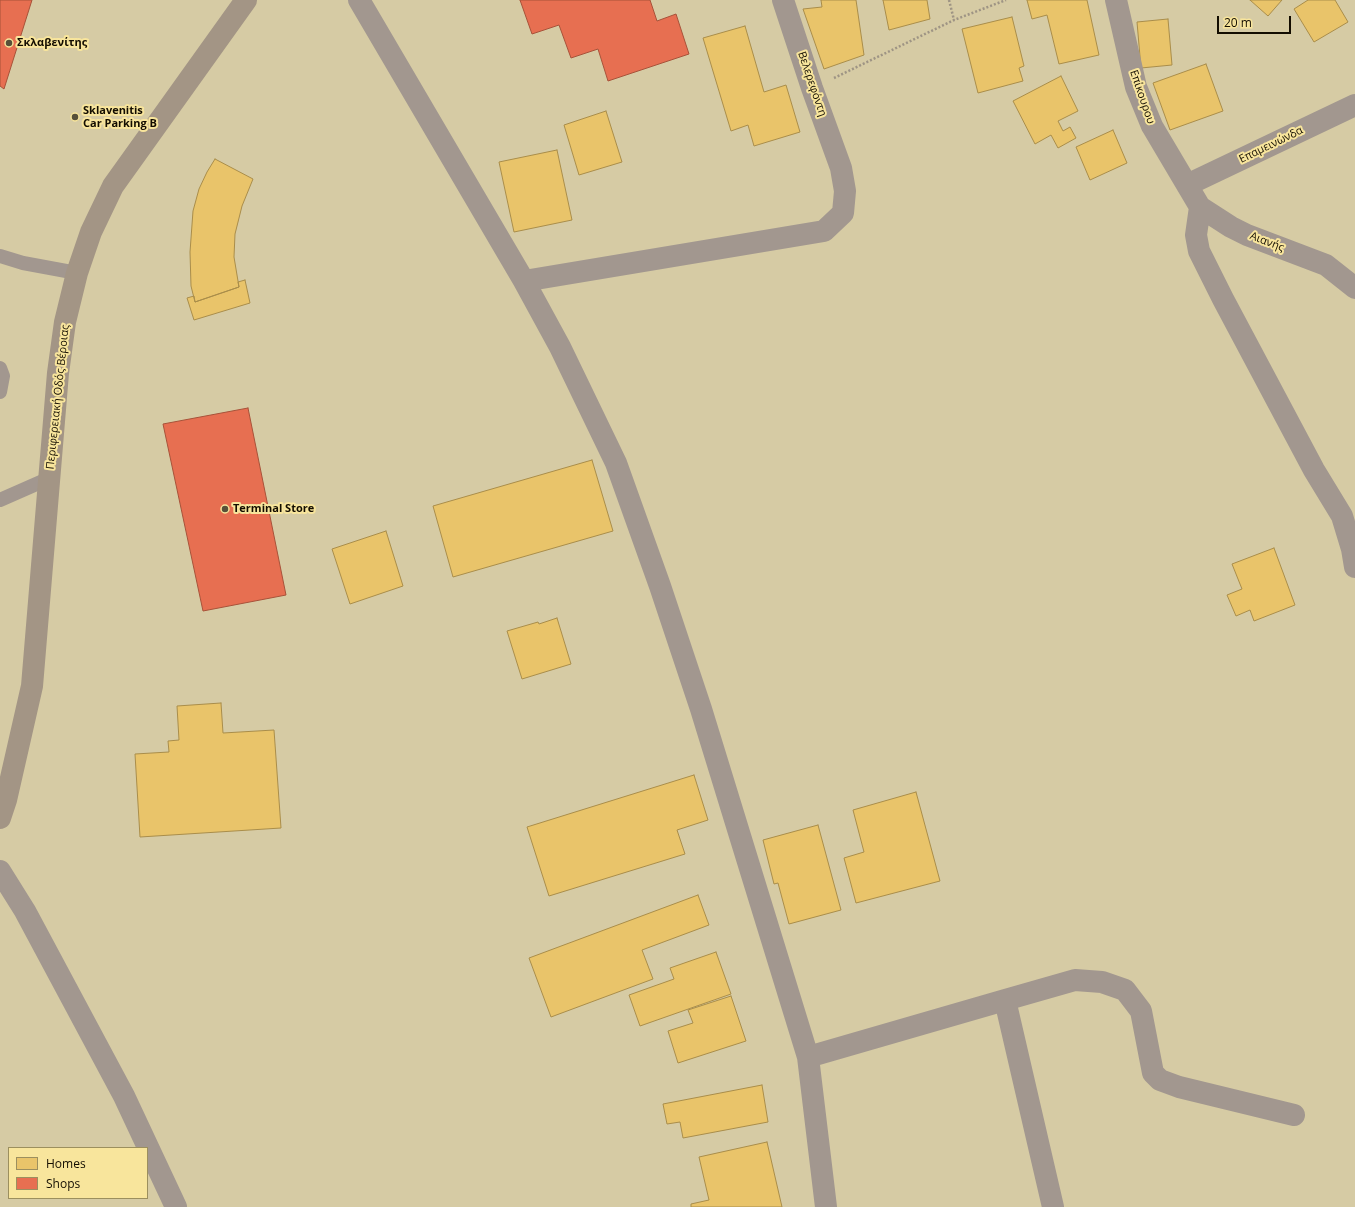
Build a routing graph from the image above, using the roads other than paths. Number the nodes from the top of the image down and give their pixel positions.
1 (246, 0) edge
2 (359, 0) edge
3 (783, 0) edge
4 (1116, 0) edge
5 (1355, 105) edge
6 (1188, 185) junction
7 (1200, 207) junction
8 (0, 256) edge
9 (76, 273) junction
10 (524, 281) junction
11 (1355, 288) edge
12 (0, 368) edge
13 (0, 392) edge
14 (50, 478) junction
15 (0, 500) edge
16 (1355, 567) edge
17 (0, 818) edge
18 (0, 871) edge
19 (1005, 1000) junction
20 (808, 1058) junction
21 (1294, 1115) dead end
22 (147, 1147) edge
23 (148, 1148) edge
24 (176, 1207) edge
25 (826, 1207) edge
26 (1052, 1207) edge

1 - 9 main road, Περιφερειακή Οδός Βέροιας
2 - 10 street
3 - 10 street, Βελερεφόντη
4 - 6 street, Επίκουρου
5 - 6 street, Επαμεινώνδα
6 - 7 street, Αιανής
7 - 11 street, Αιανής
7 - 16 street
8 - 9 lane
9 - 14 main road, Περιφερειακή Οδός Βέροιας
10 - 20 street
12 - 13 lane
14 - 15 lane
14 - 17 main road, Περιφερειακή Οδός Βέροιας
18 - 22 street
19 - 20 street
19 - 21 street
19 - 26 street
20 - 25 street
23 - 24 street

